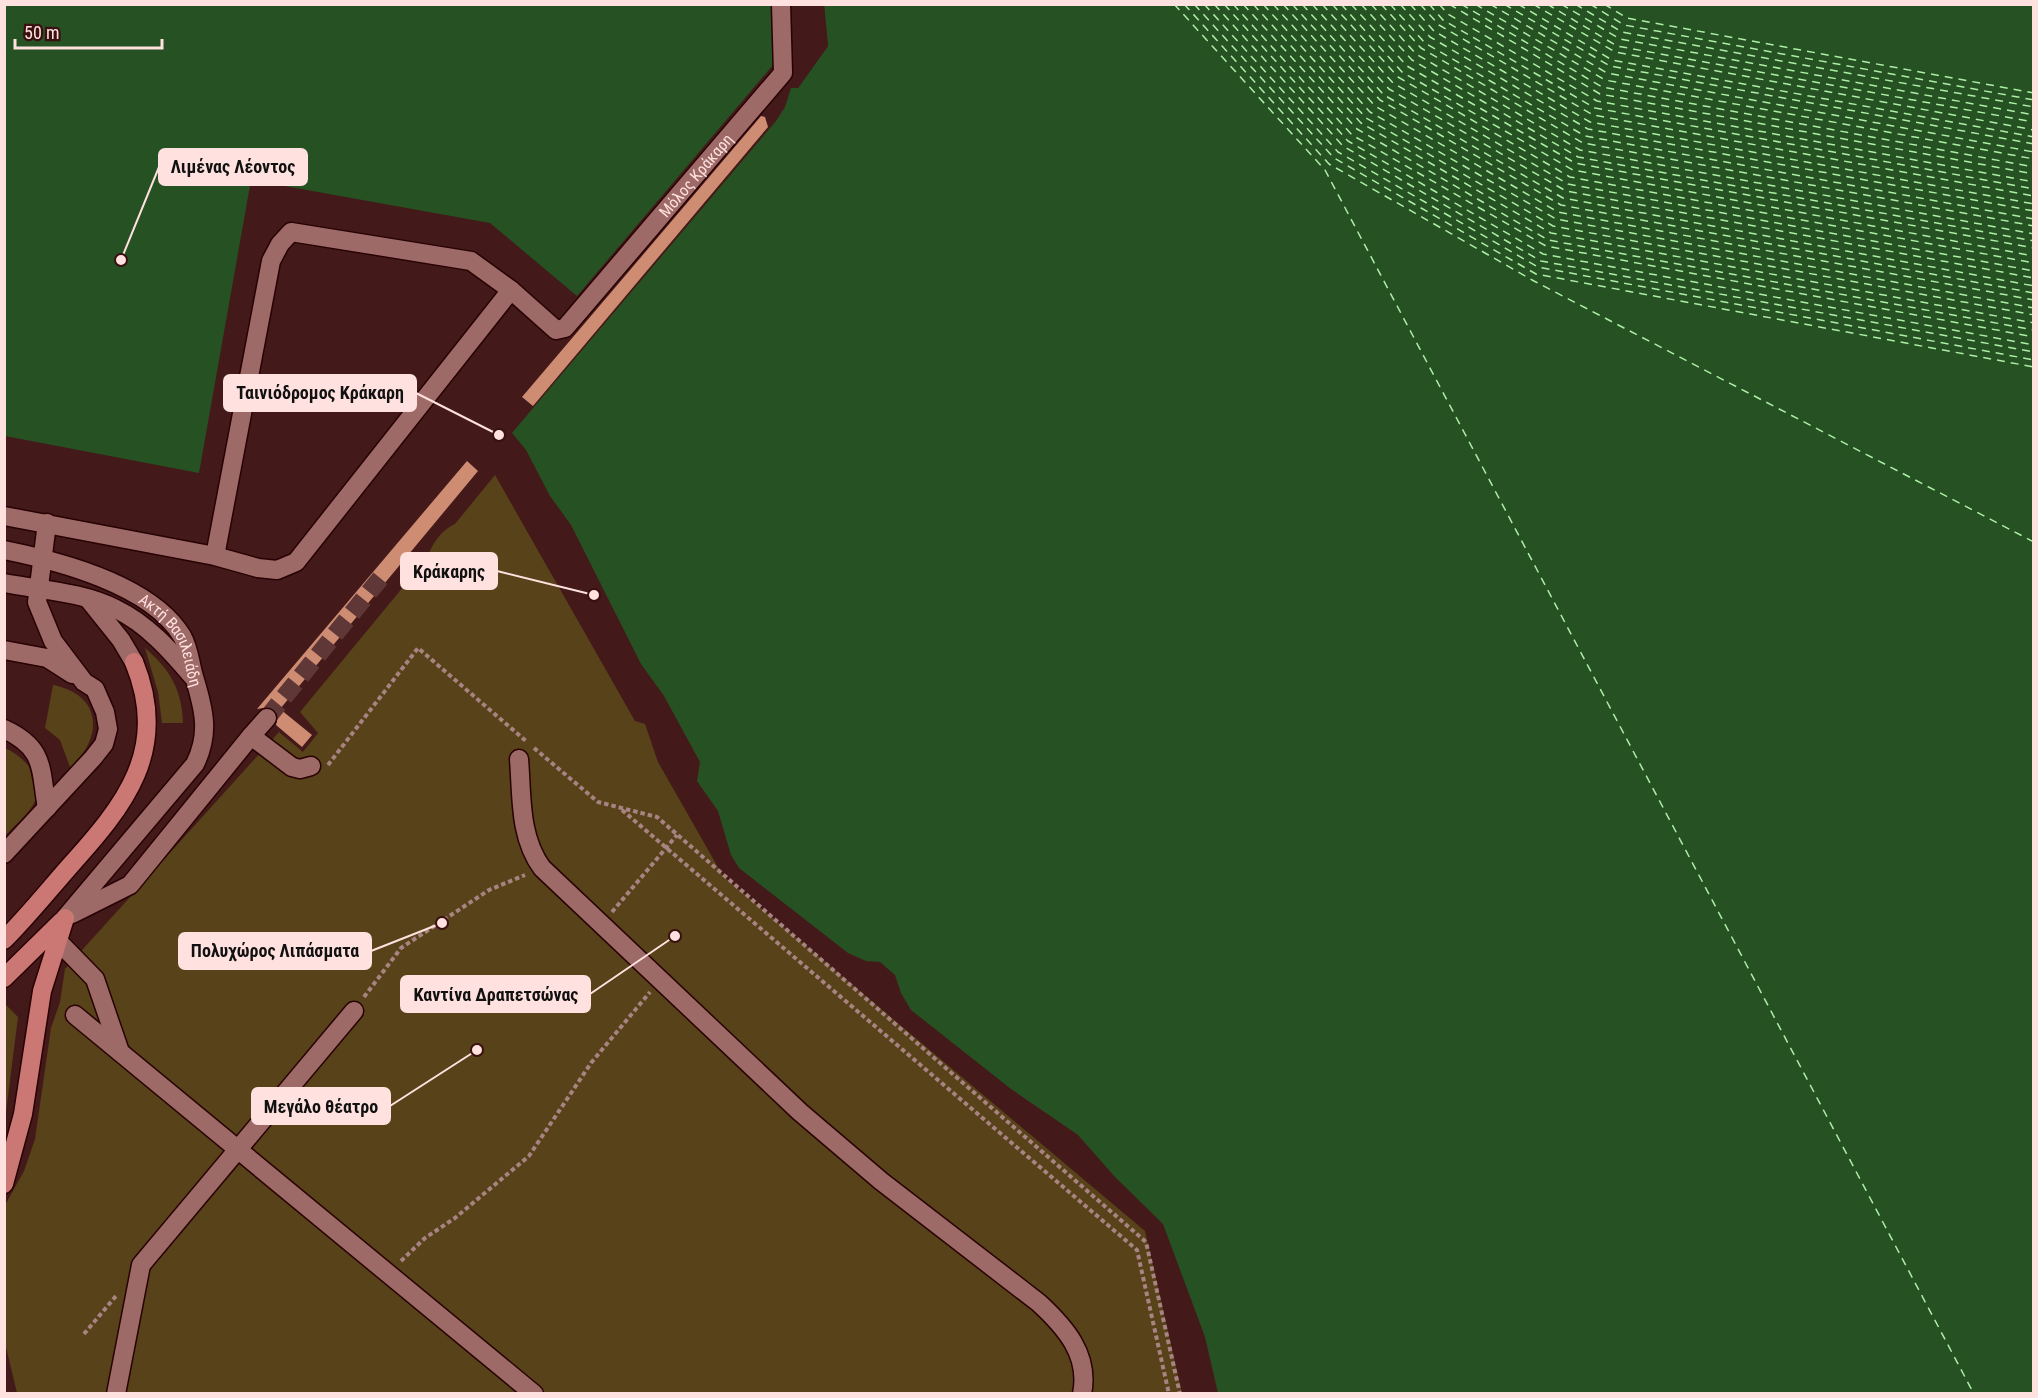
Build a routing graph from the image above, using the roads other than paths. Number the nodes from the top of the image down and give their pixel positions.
1 (781, 4) edge
2 (511, 290) junction
3 (4, 516) edge
4 (47, 523) junction
5 (4, 550) edge
6 (214, 556) junction
7 (42, 558) junction
8 (4, 583) edge
9 (37, 589) junction
10 (87, 599) junction
11 (4, 650) edge
12 (134, 662) joint
13 (195, 679) junction
14 (84, 682) junction
15 (267, 718) tunnel mouth
16 (4, 729) edge
17 (251, 736) junction
18 (519, 759) dead end
19 (319, 766) road end
20 (47, 807) junction
21 (4, 854) edge
22 (65, 918) junction
23 (4, 940) edge
24 (57, 940) junction
25 (4, 978) edge
26 (354, 1011) road end
27 (75, 1015) dead end
28 (120, 1052) junction
29 (17, 1136) junction
30 (240, 1149) junction
31 (4, 1156) edge
32 (4, 1184) edge
33 (116, 1394) edge
34 (534, 1394) edge
35 (1082, 1394) edge

1 - 2 street, Μόλος Κράκαρη
2 - 6 street
2 - 6 street
3 - 4 street
4 - 6 street
4 - 7 street
5 - 7 street, Ακτή Βασιλειάδη
7 - 9 street
7 - 13 street, Ακτή Βασιλειάδη
8 - 9 street, Ακτή Βασιλειάδη
9 - 10 street, Ακτή Βασιλειάδη
9 - 14 street
10 - 12 street
10 - 13 street, Ακτή Βασιλειάδη
11 - 14 street
12 - 23 main road
13 - 22 street
14 - 20 street
15 - 17 street
16 - 20 street
17 - 19 street
17 - 22 street
18 - 35 street
20 - 21 street
22 - 24 main road
22 - 25 main road
24 - 28 street
24 - 29 main road
26 - 30 street
27 - 28 street
28 - 30 street
29 - 31 main road
29 - 32 main road
30 - 33 street
30 - 34 street

